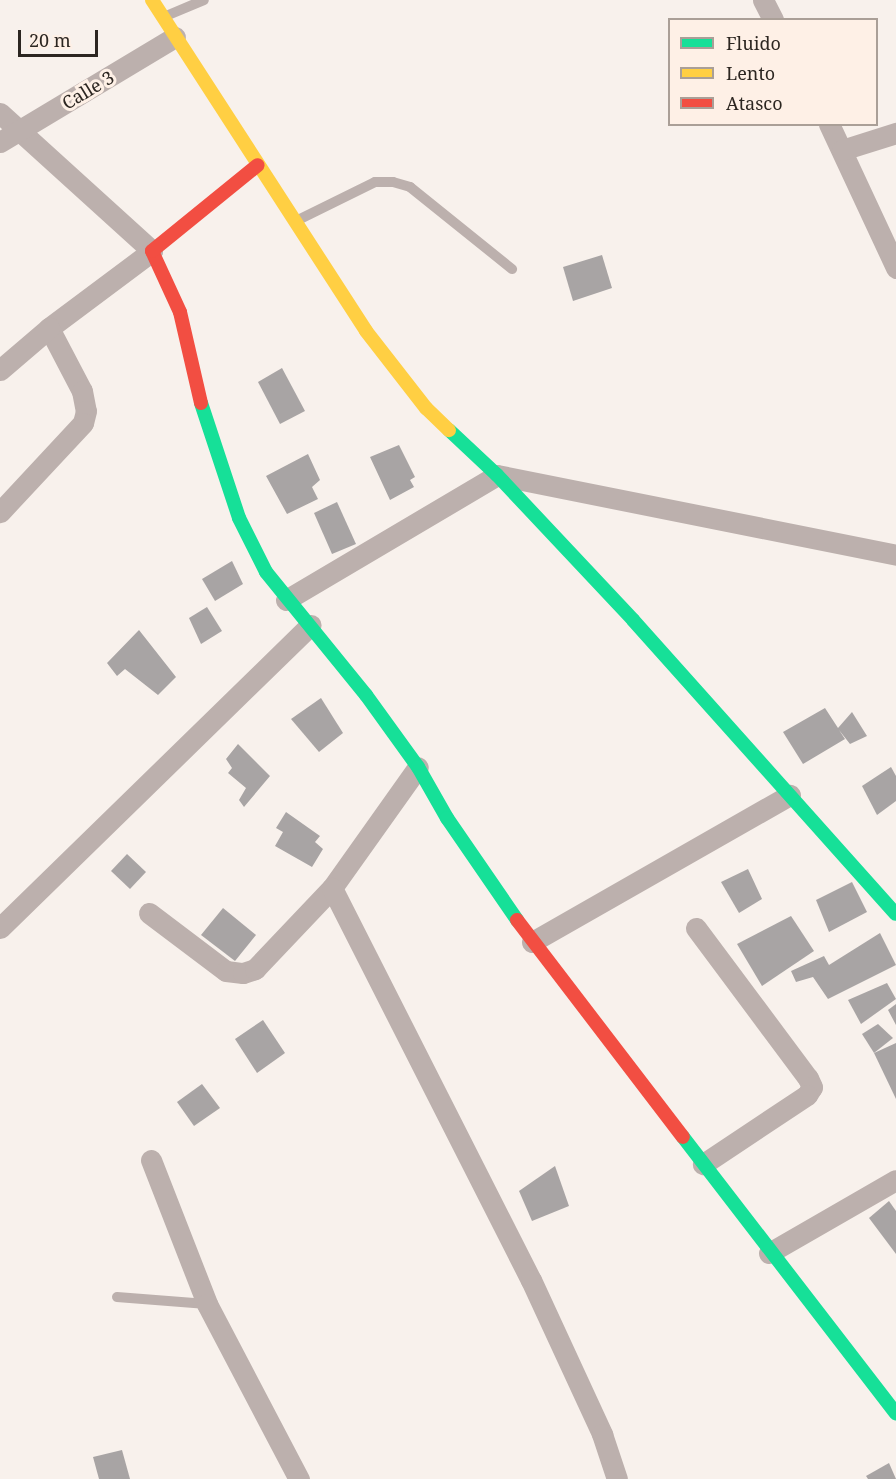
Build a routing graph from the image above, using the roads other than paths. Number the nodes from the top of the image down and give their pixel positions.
1 (152, 0) edge
2 (204, 0) edge
3 (763, 0) edge
4 (163, 17) junction
5 (772, 18) edge
6 (175, 37) junction
7 (0, 113) edge
8 (830, 126) edge
9 (18, 129) junction
10 (896, 133) edge
11 (0, 142) edge
12 (842, 150) junction
13 (258, 165) junction
14 (295, 222) junction
15 (152, 251) junction
16 (896, 268) edge
17 (512, 269) dead end
18 (49, 328) junction
19 (0, 370) edge
20 (497, 476) junction
21 (0, 512) edge
22 (896, 555) edge
23 (286, 600) junction
24 (311, 625) junction
25 (418, 768) junction
26 (790, 795) junction
27 (332, 888) junction
28 (149, 913) dead end
29 (896, 914) edge
30 (0, 928) edge
31 (696, 928) dead end
32 (532, 942) junction
33 (151, 1160) dead end
34 (703, 1164) junction
35 (896, 1180) edge
36 (769, 1253) junction
37 (117, 1298) dead end
38 (207, 1304) junction
39 (896, 1414) edge
40 (298, 1479) edge
41 (617, 1479) edge

1 - 4 street
2 - 4 lane
3 - 5 street
4 - 6 street
6 - 9 street, Calle 3
6 - 13 street
7 - 9 street
8 - 12 street
9 - 11 street, Calle 3
9 - 15 street
10 - 12 street
12 - 16 street
13 - 14 street
13 - 15 street
14 - 17 lane
14 - 20 street
15 - 18 street
15 - 23 street
18 - 19 street
18 - 21 street
20 - 22 street
20 - 23 street
20 - 26 street
23 - 24 street
24 - 25 street
24 - 30 street
25 - 27 street
25 - 32 street
26 - 29 street
26 - 32 street
27 - 28 street
27 - 41 street
31 - 34 street
32 - 34 street
33 - 38 street
34 - 36 street
35 - 36 street
36 - 39 street
37 - 38 lane
38 - 40 street

